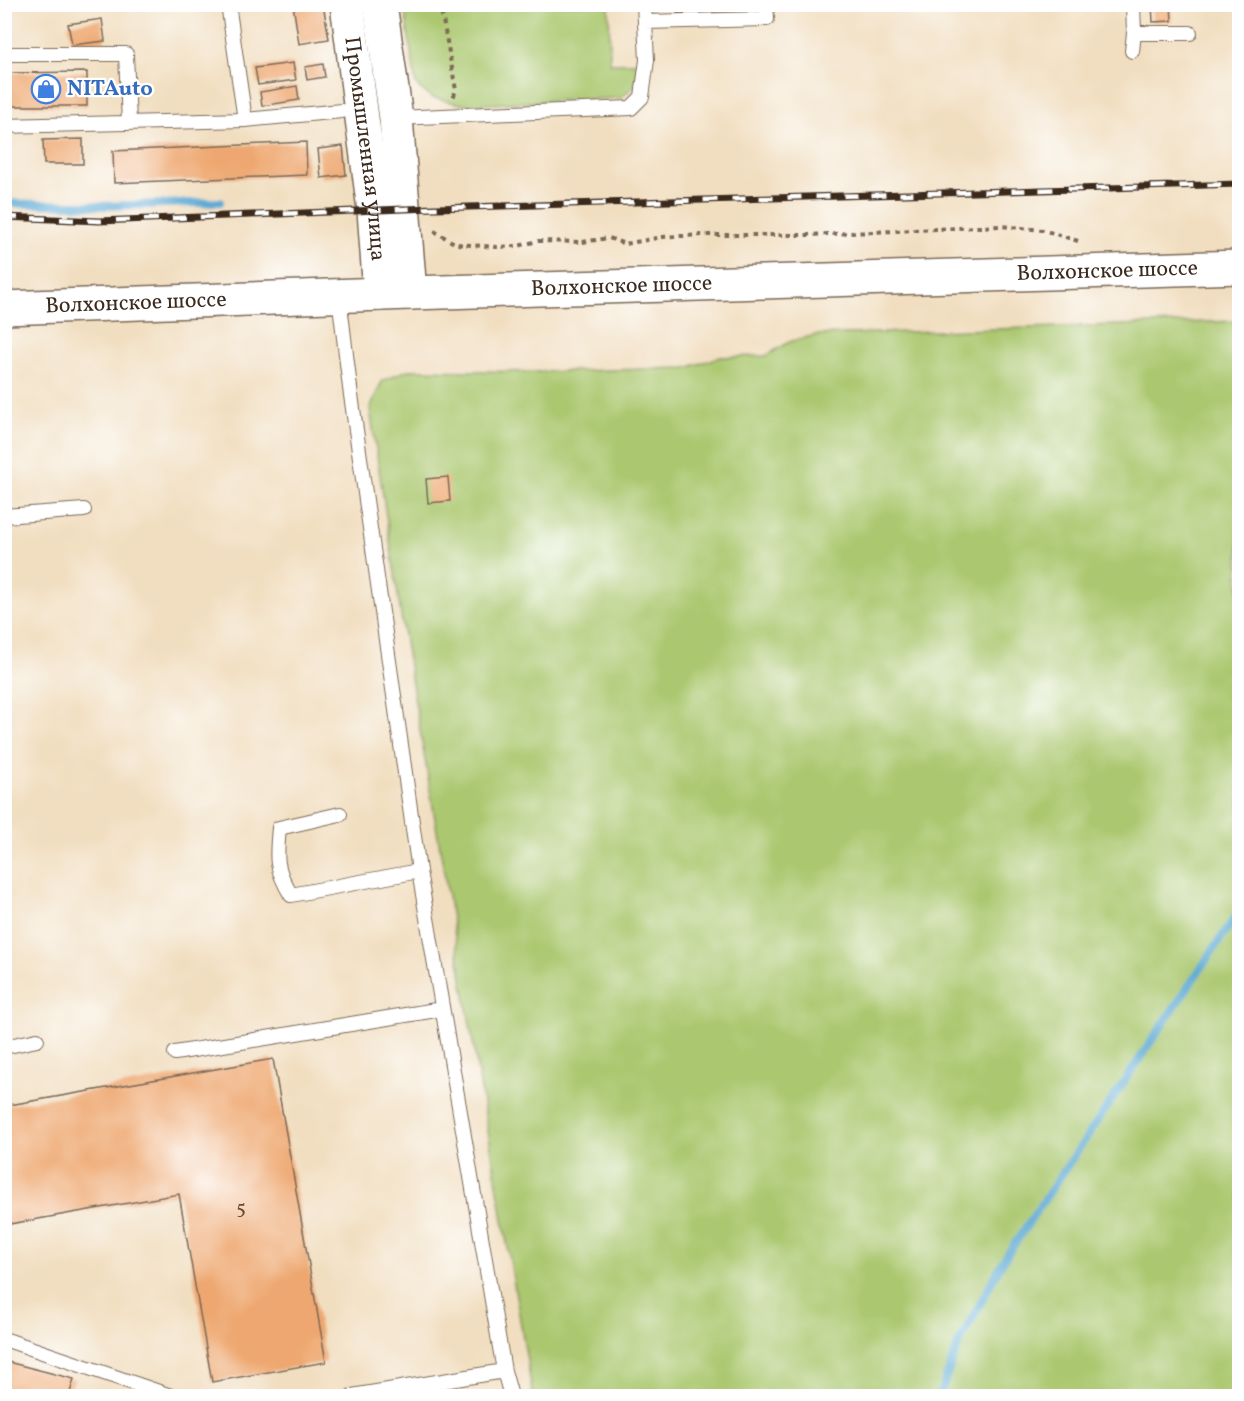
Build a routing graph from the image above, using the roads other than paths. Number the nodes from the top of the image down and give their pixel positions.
1 (228, 4) edge
2 (347, 4) edge
3 (380, 4) edge
4 (644, 4) edge
5 (766, 4) edge
6 (1133, 4) edge
7 (645, 22) junction
8 (1134, 33) junction
9 (1190, 33) dead end
10 (1132, 51) dead end
11 (4, 54) edge
12 (342, 111) dead end
13 (396, 118) junction
14 (245, 120) junction
15 (129, 123) junction
16 (4, 126) edge
17 (1239, 267) edge
18 (395, 293) junction
19 (339, 296) junction
20 (4, 308) edge
21 (84, 510) dead end
22 (4, 516) edge
23 (340, 814) dead end
24 (418, 871) junction
25 (442, 1009) junction
26 (37, 1040) dead end
27 (4, 1047) edge
28 (175, 1053) dead end
29 (4, 1339) edge
30 (504, 1371) junction
31 (171, 1396) edge
32 (352, 1396) edge
33 (511, 1396) edge

1 - 14 lane
2 - 18 main road, Промышленная улица
3 - 13 main road, Промышленная улица
4 - 7 lane
5 - 7 lane
6 - 8 lane
7 - 13 lane
8 - 9 lane
8 - 10 lane
11 - 15 lane
12 - 14 lane
13 - 18 main road, Промышленная улица
14 - 15 lane
15 - 16 lane
17 - 18 main road, Волхонское шоссе
18 - 19 main road, Волхонское шоссе
19 - 20 main road, Волхонское шоссе
19 - 24 lane
21 - 22 lane
23 - 24 lane
24 - 25 lane
25 - 28 lane
25 - 30 lane
26 - 27 lane
29 - 31 lane
30 - 32 lane
30 - 33 lane

